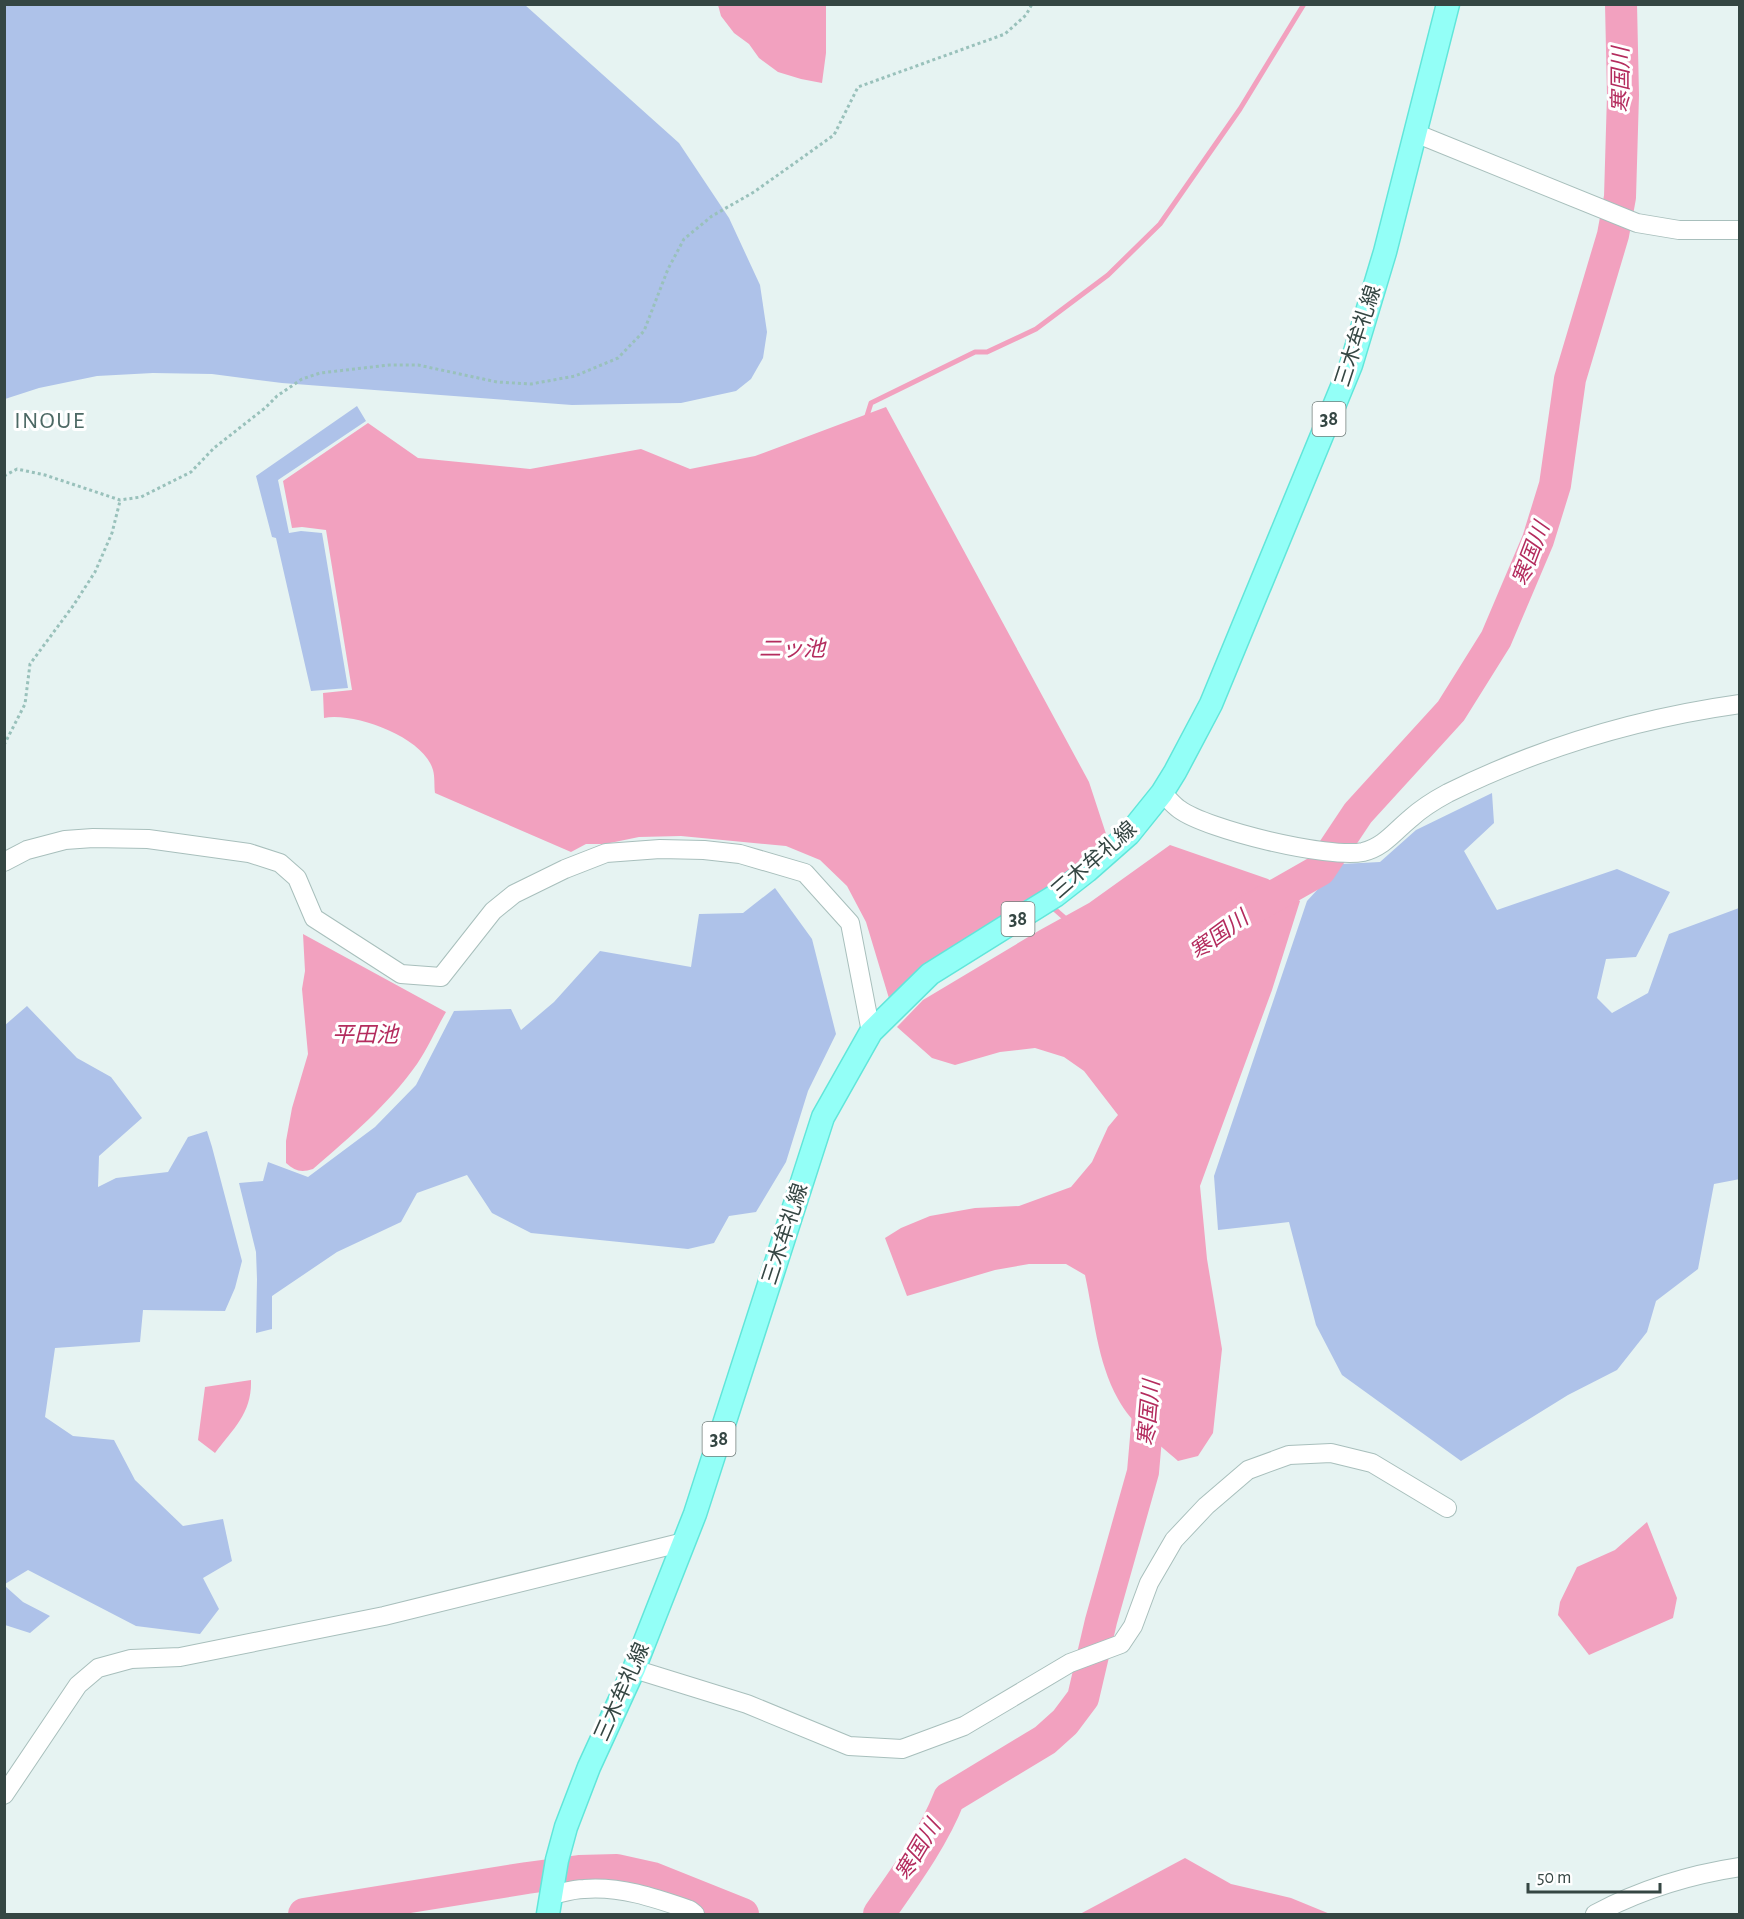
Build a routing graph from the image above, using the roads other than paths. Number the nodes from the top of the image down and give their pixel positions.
1 (1448, 4) edge
2 (1414, 133) junction
3 (1740, 230) edge
4 (1740, 704) edge
5 (1155, 801) junction
6 (4, 862) edge
7 (876, 1026) junction
8 (1448, 1508) dead end
9 (684, 1542) junction
10 (634, 1669) junction
11 (4, 1795) edge
12 (1740, 1867) edge
13 (551, 1900) edge
14 (695, 1914) edge
15 (1595, 1914) edge

1 - 2 main road, 三木牟礼線 / 38
2 - 3 street
2 - 5 main road, 三木牟礼線 / 38
4 - 5 street
5 - 7 main road, 三木牟礼線 / 38
6 - 7 street
7 - 9 main road, 三木牟礼線 / 38
8 - 10 street
9 - 10 main road, 三木牟礼線 / 38
9 - 11 street
10 - 13 main road, 三木牟礼線 / 38
12 - 15 street
13 - 14 street

